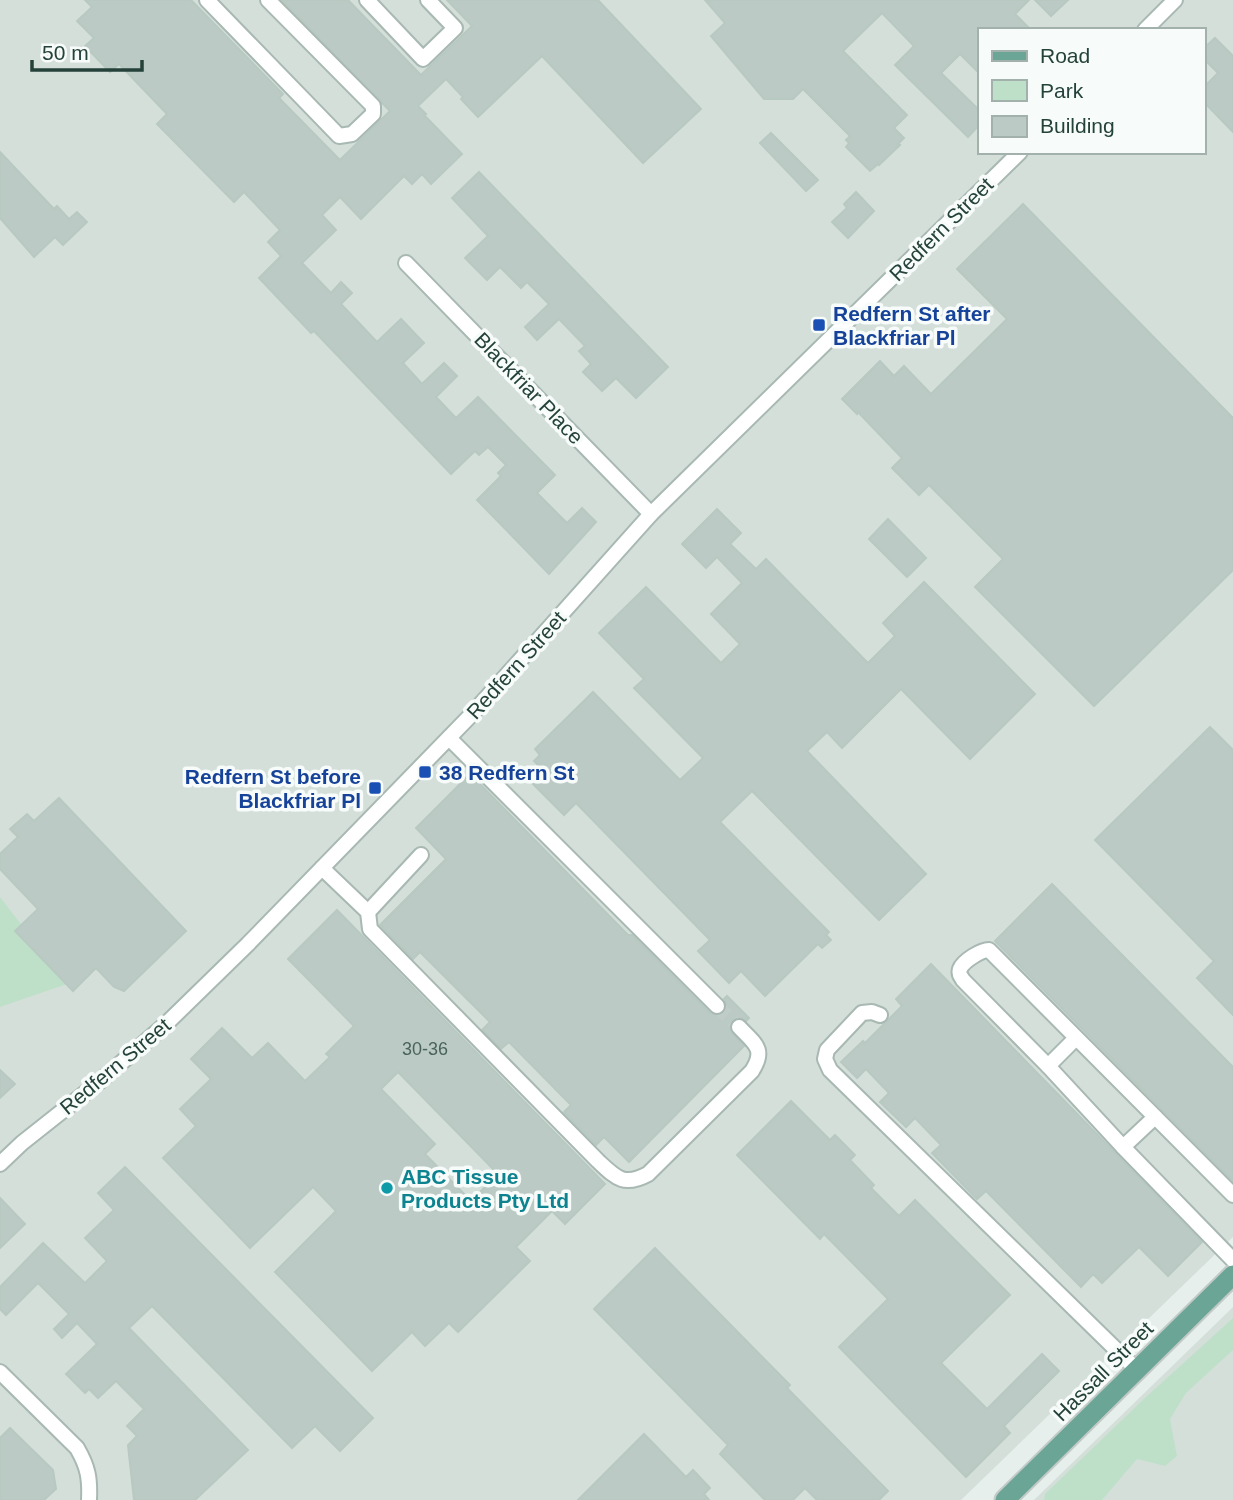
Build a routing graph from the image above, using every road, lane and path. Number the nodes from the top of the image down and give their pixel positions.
1 (207, 0) edge
2 (268, 0) edge
3 (367, 0) edge
4 (428, 0) edge
5 (1175, 0) edge
6 (1146, 28) edge
7 (1018, 154) edge
8 (406, 262) dead end
9 (651, 514) junction
10 (449, 738) junction
11 (421, 855) dead end
12 (322, 868) junction
13 (368, 912) junction
14 (717, 1006) tunnel mouth
15 (880, 1015) dead end
16 (739, 1027) tunnel mouth
17 (1076, 1038) junction
18 (1048, 1066) junction
19 (1155, 1117) junction
20 (1124, 1147) junction
21 (0, 1164) edge
22 (1233, 1195) edge
23 (1233, 1260) edge
24 (1233, 1275) edge
25 (1137, 1370) junction
26 (0, 1372) edge
27 (89, 1500) edge
28 (1005, 1500) edge

1 - 2 street
3 - 4 street
5 - 6 street
7 - 9 street, Redfern Street
8 - 9 street, Blackfriar Place
9 - 10 street, Redfern Street
10 - 12 street, Redfern Street
10 - 14 street
11 - 13 street
12 - 13 street
12 - 21 street, Redfern Street
13 - 16 street
15 - 25 street
17 - 18 street
17 - 18 street
17 - 19 street
18 - 20 street
19 - 20 street
19 - 22 street
20 - 23 street
24 - 25 main road, Hassall Street
25 - 28 main road, Hassall Street
26 - 27 street

